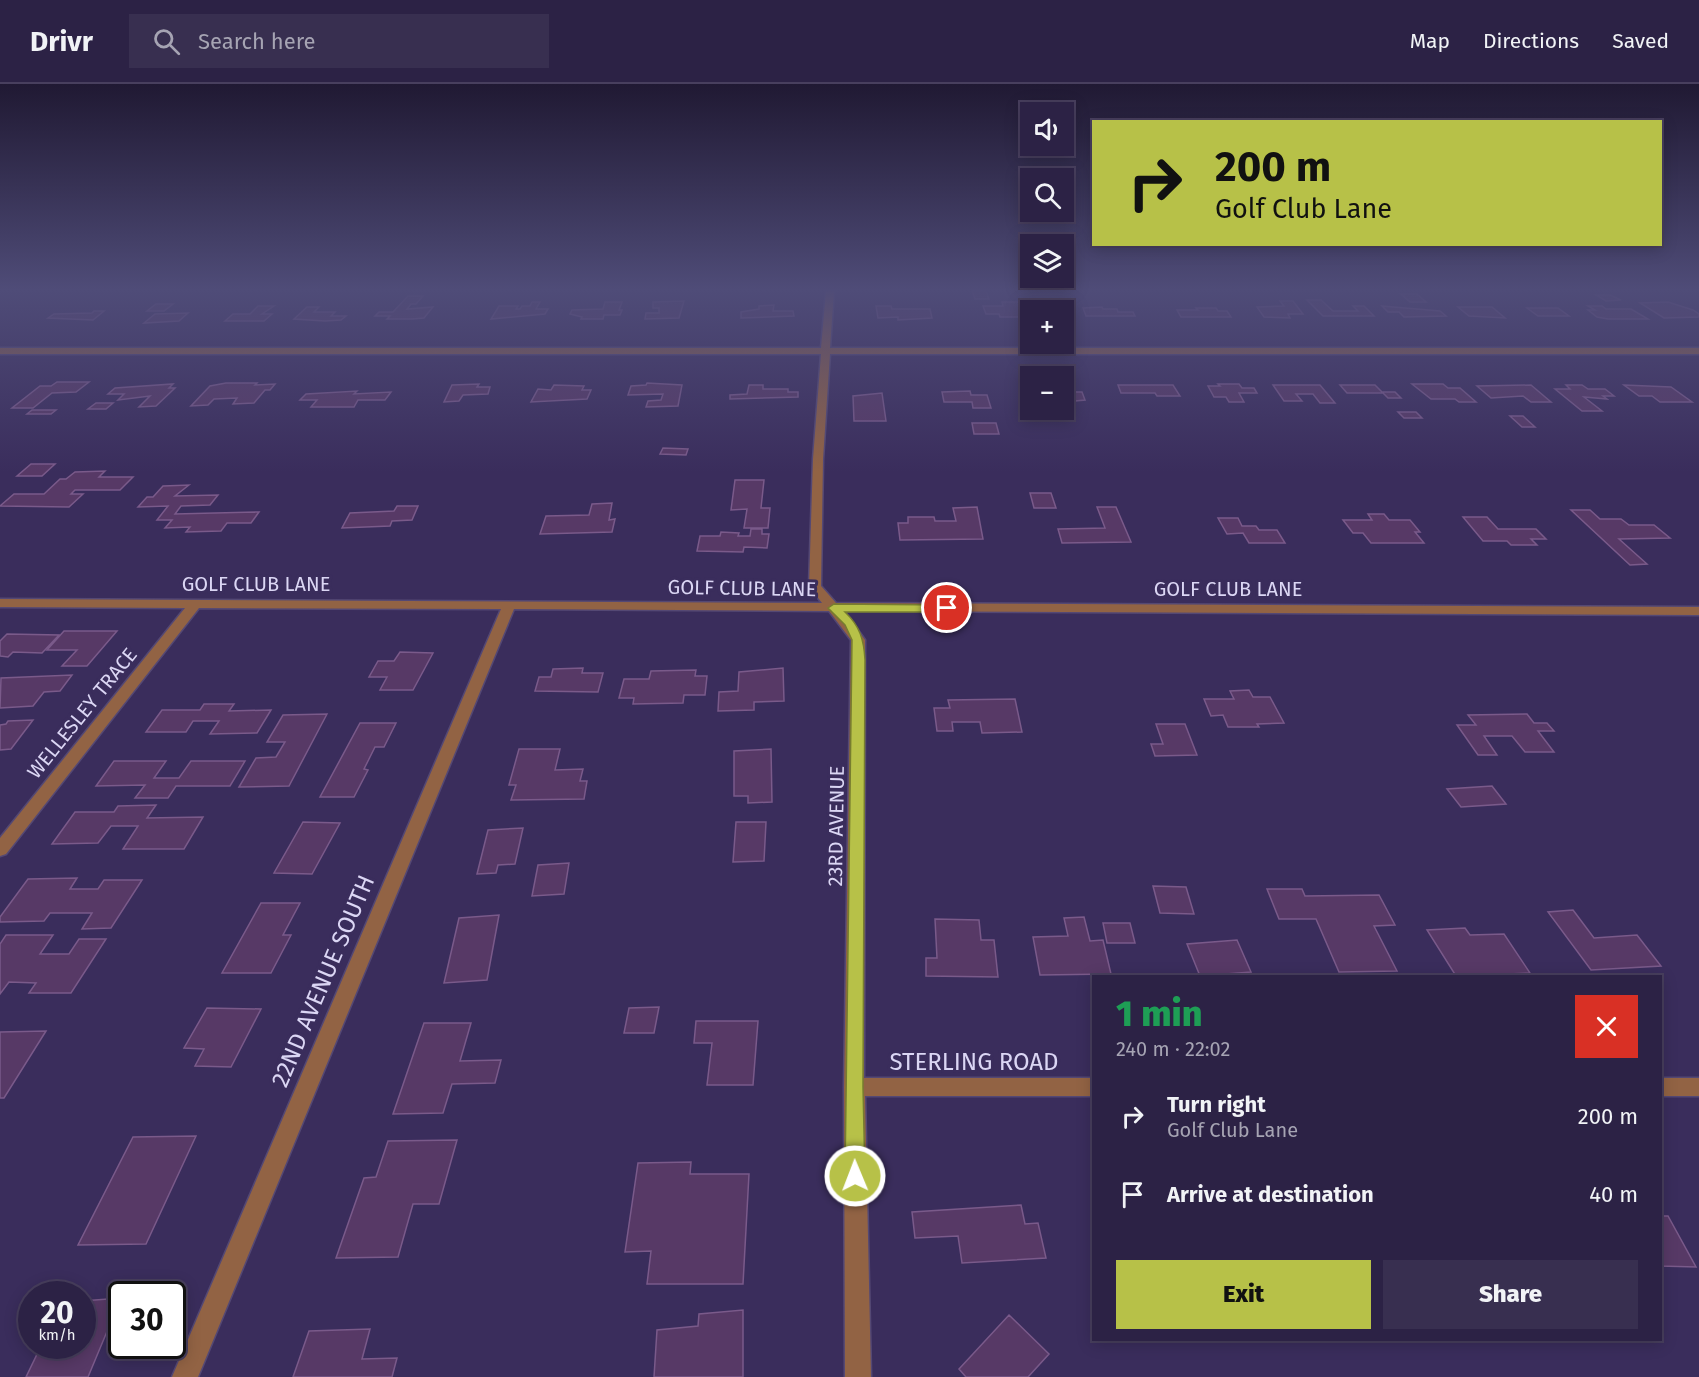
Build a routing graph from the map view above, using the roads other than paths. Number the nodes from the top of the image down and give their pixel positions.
1 (825, 351) edge
2 (0, 603) edge
3 (196, 603) junction
4 (509, 605) junction
5 (834, 608) junction
6 (1699, 611) edge
7 (0, 850) edge
8 (854, 1087) junction
9 (1092, 1087) edge
10 (1662, 1087) edge
11 (1699, 1087) edge
12 (185, 1377) edge
13 (858, 1377) edge

1 - 5 street, 23RD AVENUE
2 - 3 street, GOLF CLUB LANE
3 - 4 street, GOLF CLUB LANE
3 - 7 street, WELLESLEY TRACE
4 - 5 street, GOLF CLUB LANE
4 - 12 street, 22ND AVENUE SOUTH
5 - 6 street, GOLF CLUB LANE
5 - 8 street, 23RD AVENUE
8 - 9 street, STERLING ROAD
8 - 13 street, 23RD AVENUE
10 - 11 street

